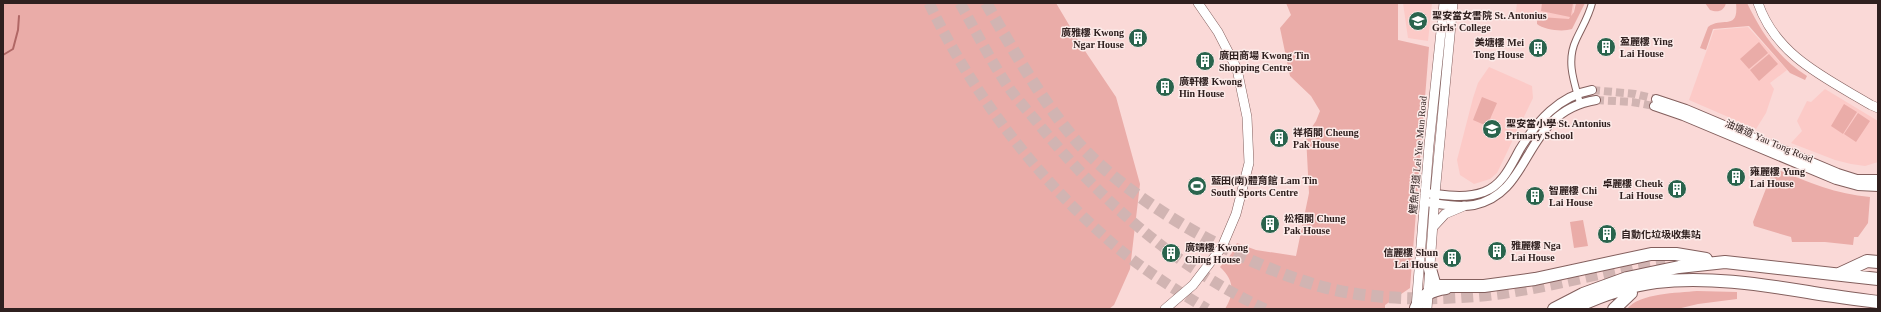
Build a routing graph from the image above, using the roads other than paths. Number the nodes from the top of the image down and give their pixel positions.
1 (1198, 3) edge
2 (1444, 3) edge
3 (1453, 3) edge
4 (1592, 3) edge
5 (1758, 3) edge
6 (1592, 90) tunnel mouth
7 (1577, 94) junction
8 (1596, 100) tunnel mouth
9 (1580, 103) junction
10 (1874, 106) edge
11 (1878, 115) edge
12 (1878, 179) edge
13 (1878, 187) edge
14 (1430, 198) junction
15 (1464, 206) junction
16 (1433, 227) junction
17 (1698, 258) junction
18 (1665, 261) tunnel mouth
19 (1725, 262) junction
20 (1878, 262) edge
21 (1430, 269) junction
22 (1838, 274) junction
23 (1878, 279) edge
24 (1700, 281) junction
25 (1449, 288) junction
26 (1428, 293) junction
27 (1631, 293) junction
28 (1878, 302) edge
29 (1165, 309) edge
30 (1420, 309) edge
31 (1554, 309) edge
32 (1572, 309) edge
33 (1592, 309) edge
34 (1614, 309) edge

1 - 29 main road
2 - 14 main road, 鯉魚門道 Lei Yue Mun Road
3 - 14 main road, 鯉魚門道 Lei Yue Mun Road
4 - 7 street
5 - 10 main road
6 - 7 street
7 - 9 street
7 - 14 street
8 - 9 street
9 - 15 street
10 - 11 main road
12 - 13 street, 油塘道 Yau Tong Road
14 - 15 street
14 - 16 main road, 鯉魚門道 Lei Yue Mun Road
14 - 30 main road, 鯉魚門道 Lei Yue Mun Road
15 - 16 main road
16 - 21 main road, 鯉魚門道 Lei Yue Mun Road
17 - 18 highway
17 - 19 highway
17 - 25 highway
19 - 22 highway
19 - 31 highway
20 - 22 highway
21 - 25 highway
21 - 26 main road, 鯉魚門道 Lei Yue Mun Road
22 - 23 highway
24 - 27 highway
24 - 28 highway
24 - 32 highway
25 - 26 highway
26 - 30 highway
27 - 33 highway
27 - 34 highway

